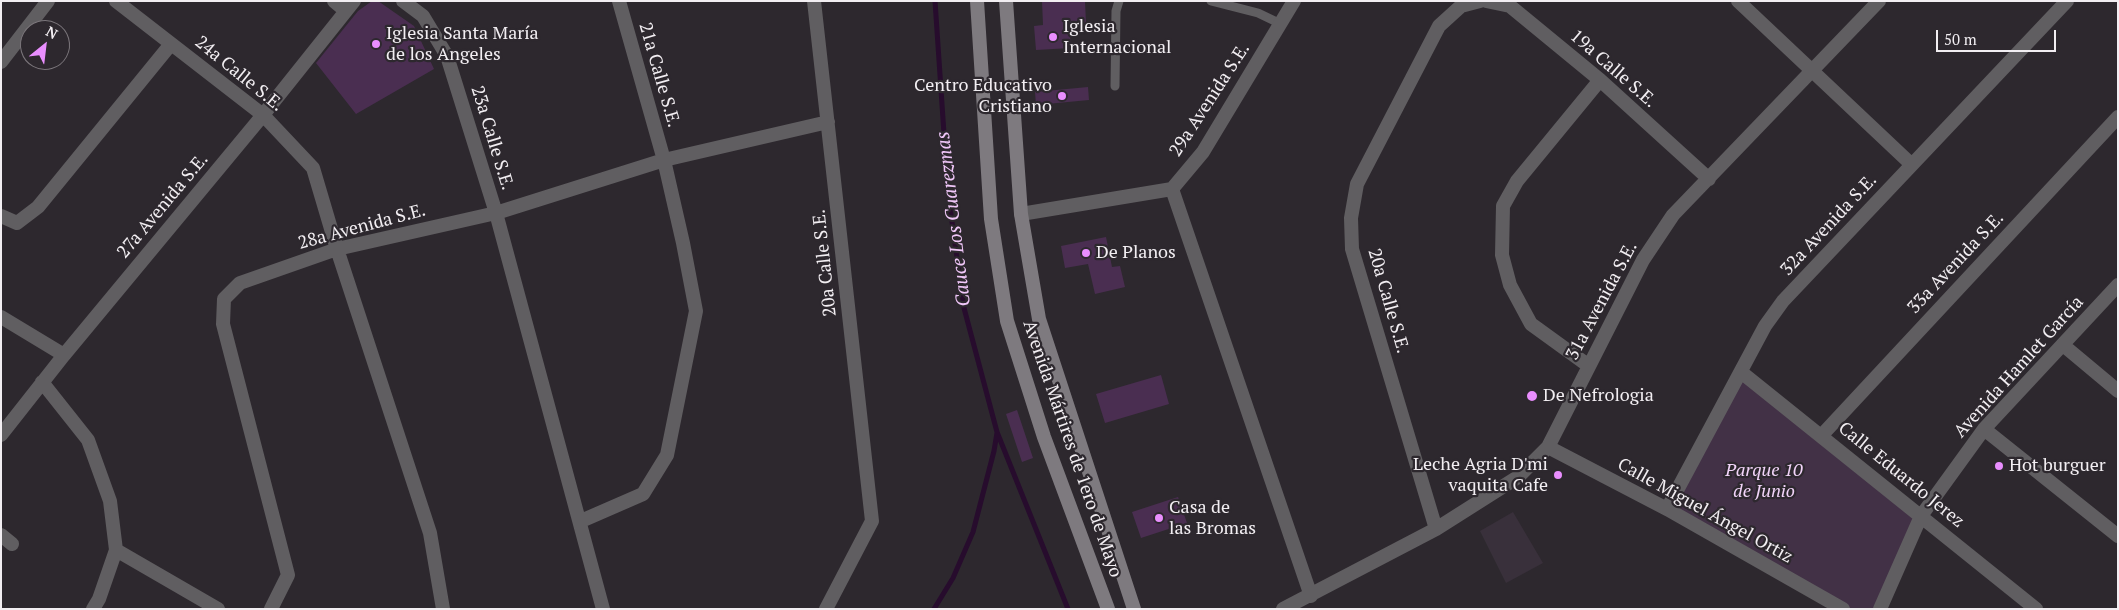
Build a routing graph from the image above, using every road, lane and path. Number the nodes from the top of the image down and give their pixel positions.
1 (48, 1) edge
2 (116, 1) edge
3 (334, 1) edge
4 (403, 1) edge
5 (619, 1) edge
6 (814, 1) edge
7 (977, 1) edge
8 (1006, 1) edge
9 (1119, 1) edge
10 (1211, 1) edge
11 (1294, 1) edge
12 (1480, 1) edge
13 (1486, 1) edge
14 (1738, 1) edge
15 (1879, 1) edge
16 (2066, 1) edge
17 (350, 6) edge
18 (1281, 24) junction
19 (171, 44) junction
20 (1, 62) edge
21 (1812, 72) junction
22 (1600, 80) junction
23 (1115, 86) dead end
24 (264, 115) junction
25 (2118, 117) edge
26 (828, 122) junction
27 (664, 160) junction
28 (1911, 164) junction
29 (1709, 179) junction
30 (1172, 189) junction
31 (496, 213) junction
32 (1021, 214) junction
33 (1, 216) edge
34 (338, 249) junction
35 (2118, 285) edge
36 (1, 317) edge
37 (2063, 345) junction
38 (64, 355) junction
39 (1589, 366) junction
40 (1741, 372) junction
41 (42, 382) junction
42 (2118, 391) edge
43 (1984, 429) junction
44 (1, 434) edge
45 (1822, 435) junction
46 (1548, 447) junction
47 (1667, 509) junction
48 (1921, 516) junction
49 (581, 521) junction
50 (1436, 529) junction
51 (1, 535) edge
52 (2118, 536) edge
53 (12, 544) dead end
54 (116, 550) junction
55 (1311, 596) junction
56 (93, 609) edge
57 (218, 609) edge
58 (271, 609) edge
59 (443, 609) edge
60 (603, 609) edge
61 (826, 609) edge
62 (1108, 609) edge
63 (1134, 609) edge
64 (1283, 609) edge
65 (1843, 609) edge
66 (1880, 609) edge
67 (2036, 609) edge

1 - 20 street
2 - 19 street, 24a Calle S.E.
3 - 17 street
4 - 31 street, 23a Calle S.E.
5 - 27 street, 21a Calle S.E.
6 - 26 street, 20a Calle S.E.
7 - 62 main road, Avenida Mártires de 1ero de Mayo
8 - 32 main road, Avenida Mártires de 1ero de Mayo
9 - 23 lane
10 - 18 lane
11 - 18 street, 29a Avenida S.E.
12 - 50 street, 20a Calle S.E.
13 - 22 street, 19a Calle S.E.
14 - 21 street
15 - 21 street, 31a Avenida S.E.
16 - 28 street, 32a Avenida S.E.
17 - 24 street, 27a Avenida S.E.
18 - 30 street, 29a Avenida S.E.
19 - 24 street, 24a Calle S.E.
19 - 33 street
21 - 28 street
21 - 29 street, 31a Avenida S.E.
22 - 29 street, 19a Calle S.E.
22 - 39 street
24 - 34 street, 24a Calle S.E.
24 - 38 street, 27a Avenida S.E.
25 - 45 street, 33a Avenida S.E.
26 - 27 street, 28a Avenida S.E.
26 - 61 street, 20a Calle S.E.
27 - 31 street, 28a Avenida S.E.
27 - 49 street, 21a Calle S.E.
28 - 40 street, 32a Avenida S.E.
29 - 39 street, 31a Avenida S.E.
30 - 32 street
30 - 55 street
31 - 34 street, 28a Avenida S.E.
31 - 49 street, 23a Calle S.E.
32 - 63 main road, Avenida Mártires de 1ero de Mayo
34 - 58 street, 28a Avenida S.E.
34 - 59 street, 24a Calle S.E.
35 - 37 street, Avenida Hamlet García
36 - 38 street
37 - 42 street
37 - 43 street, Avenida Hamlet García
38 - 41 street, 27a Avenida S.E.
39 - 46 street, 31a Avenida S.E.
40 - 45 street, Calle Eduardo Jerez
40 - 47 street, 32a Avenida S.E.
41 - 44 street, 27a Avenida S.E.
41 - 54 street
43 - 48 street, Avenida Hamlet García
43 - 52 street
45 - 48 street, Calle Eduardo Jerez
46 - 47 street, Calle Miguel Ángel Ortiz
46 - 50 street, 31a Avenida S.E.
47 - 65 street, Calle Miguel Ángel Ortiz
48 - 66 street, Avenida Hamlet García
48 - 67 street, Calle Eduardo Jerez
49 - 60 street, 23a Calle S.E.
50 - 55 street, 31a Avenida S.E.
51 - 53 street
54 - 56 street
54 - 57 street
55 - 64 street, 31a Avenida S.E.

